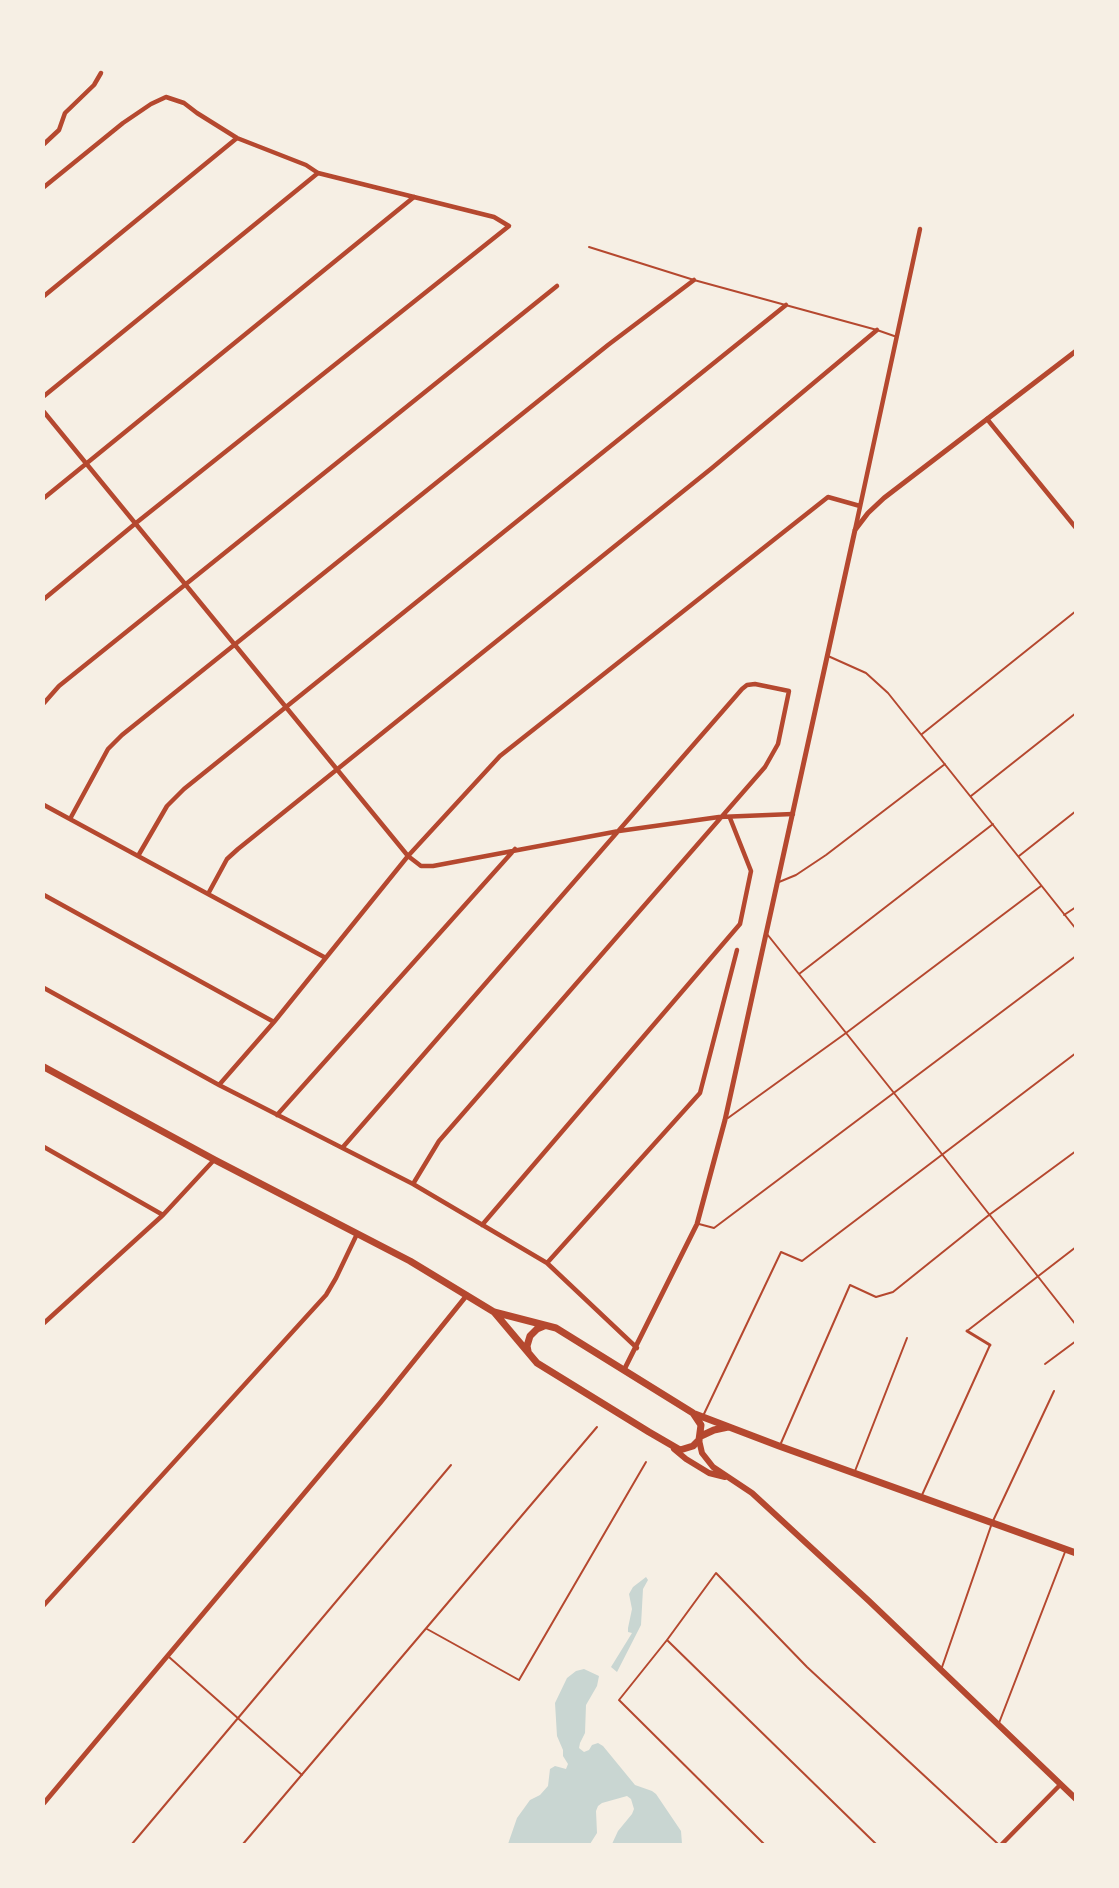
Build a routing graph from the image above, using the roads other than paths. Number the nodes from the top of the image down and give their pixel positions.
1 (101, 73) dead end
2 (237, 138) junction
3 (44, 144) edge
4 (318, 173) junction
5 (44, 187) edge
6 (414, 197) junction
7 (920, 229) dead end
8 (589, 246) dead end
9 (694, 280) junction
10 (558, 285) dead end
11 (44, 296) edge
12 (786, 305) junction
13 (877, 330) junction
14 (897, 337) junction
15 (1076, 351) edge
16 (44, 396) edge
17 (44, 412) edge
18 (987, 419) junction
19 (86, 464) junction
20 (44, 498) edge
21 (860, 506) junction
22 (136, 523) junction
23 (1076, 528) edge
24 (855, 530) junction
25 (186, 585) junction
26 (44, 599) edge
27 (1076, 611) edge
28 (235, 645) junction
29 (828, 656) junction
30 (44, 703) edge
31 (287, 707) junction
32 (1076, 713) edge
33 (922, 734) junction
34 (945, 764) junction
35 (337, 768) junction
36 (971, 796) junction
37 (44, 805) edge
38 (1076, 811) edge
39 (793, 814) junction
40 (719, 817) junction
41 (730, 818) junction
42 (70, 819) junction
43 (993, 824) junction
44 (619, 831) junction
45 (515, 849) junction
46 (138, 856) junction
47 (408, 856) junction
48 (1018, 856) junction
49 (778, 883) junction
50 (1041, 886) junction
51 (208, 894) junction
52 (44, 895) edge
53 (1076, 907) edge
54 (1064, 915) junction
55 (1076, 929) edge
56 (767, 934) junction
57 (737, 950) dead end
58 (1076, 956) edge
59 (324, 957) junction
60 (799, 974) junction
61 (44, 987) edge
62 (274, 1022) junction
63 (846, 1033) junction
64 (1076, 1053) edge
65 (44, 1067) edge
66 (219, 1085) junction
67 (894, 1093) junction
68 (277, 1115) junction
69 (725, 1120) junction
70 (44, 1147) edge
71 (343, 1147) junction
72 (1076, 1151) edge
73 (941, 1154) junction
74 (214, 1160) junction
75 (413, 1184) junction
76 (163, 1215) junction
77 (989, 1215) junction
78 (697, 1224) junction
79 (482, 1225) junction
80 (357, 1234) junction
81 (1076, 1247) edge
82 (547, 1263) junction
83 (1037, 1276) junction
84 (467, 1295) junction
85 (494, 1312) junction
86 (44, 1323) edge
87 (1076, 1325) edge
88 (547, 1326) junction
89 (967, 1330) joint
90 (907, 1338) dead end
91 (1076, 1341) edge
92 (990, 1345) joint
93 (637, 1348) junction
94 (528, 1352) junction
95 (1045, 1364) dead end
96 (624, 1370) junction
97 (1054, 1391) dead end
98 (693, 1413) junction
99 (703, 1417) junction
100 (597, 1427) dead end
101 (728, 1427) junction
102 (700, 1438) junction
103 (779, 1446) junction
104 (672, 1447) junction
105 (646, 1462) dead end
106 (451, 1465) dead end
107 (854, 1473) junction
108 (732, 1478) junction
109 (921, 1497) junction
110 (992, 1523) junction
111 (1066, 1550) junction
112 (1076, 1553) edge
113 (44, 1605) edge
114 (426, 1628) junction
115 (667, 1640) junction
116 (167, 1655) junction
117 (941, 1670) junction
118 (239, 1718) junction
119 (999, 1725) junction
120 (302, 1775) junction
121 (1060, 1785) junction
122 (1075, 1796) edge
123 (44, 1803) edge
124 (132, 1845) edge
125 (243, 1845) edge
126 (764, 1845) edge
127 (876, 1845) edge
128 (1000, 1845) edge

1 - 3 street
2 - 4 street
2 - 5 street
2 - 11 street
4 - 6 street
4 - 16 street
6 - 19 street
6 - 22 street
7 - 14 street
8 - 9 lane
9 - 12 lane
9 - 28 street
10 - 25 street
12 - 13 lane
12 - 31 street
13 - 14 lane
13 - 35 street
14 - 21 street
15 - 18 street
17 - 19 street
18 - 23 street
18 - 24 street
19 - 20 street
19 - 22 street
21 - 24 street
21 - 47 street
22 - 25 street
22 - 26 street
24 - 29 street
25 - 28 street
25 - 30 street
27 - 33 lane
28 - 31 street
28 - 42 street
29 - 33 lane
29 - 39 street
31 - 35 street
31 - 46 street
32 - 36 lane
33 - 34 lane
34 - 36 lane
34 - 49 lane
35 - 47 street
35 - 51 street
36 - 43 lane
37 - 42 street
38 - 48 lane
39 - 41 street
39 - 49 street
40 - 41 street
40 - 44 street
40 - 44 street
40 - 75 street
41 - 79 street
42 - 46 street
43 - 48 lane
43 - 60 lane
44 - 45 street
44 - 71 street
45 - 47 street
45 - 68 street
46 - 51 street
47 - 59 street
48 - 50 lane
49 - 56 street
50 - 54 lane
50 - 63 lane
51 - 59 street
52 - 62 street
53 - 54 lane
54 - 55 lane
56 - 60 lane
56 - 69 street
57 - 82 street
58 - 67 lane
59 - 62 street
60 - 63 lane
61 - 66 street
62 - 66 street
63 - 67 lane
63 - 69 lane
64 - 73 lane
65 - 74 main road
66 - 68 street
67 - 73 lane
67 - 78 lane
68 - 71 street
69 - 78 street
70 - 76 street
71 - 75 street
72 - 77 lane
73 - 77 lane
73 - 99 lane
74 - 76 street
74 - 80 main road
75 - 79 street
76 - 86 street
77 - 83 lane
77 - 103 lane
78 - 93 street
79 - 82 street
80 - 84 main road
80 - 113 street
81 - 83 lane
82 - 93 street
83 - 87 lane
83 - 89 lane
84 - 85 main road
84 - 116 street
85 - 88 main road
85 - 94 main road
88 - 94 main road
88 - 96 main road
89 - 92 street
90 - 107 lane
91 - 95 lane
92 - 109 lane
93 - 96 street
94 - 104 main road
96 - 98 main road
97 - 110 lane
98 - 99 main road
98 - 102 main road
99 - 101 main road
100 - 114 lane
101 - 102 main road
101 - 103 main road
102 - 104 main road
102 - 108 main road
103 - 107 main road
104 - 108 main road
105 - 114 lane
106 - 118 lane
107 - 109 main road
108 - 117 main road
109 - 110 main road
110 - 111 main road
110 - 117 lane
111 - 112 main road
111 - 119 lane
114 - 120 lane
115 - 126 lane
115 - 127 lane
115 - 128 lane
116 - 118 lane
116 - 123 street
117 - 119 main road
118 - 120 lane
118 - 124 lane
119 - 121 main road
120 - 125 lane
121 - 122 main road
121 - 128 street

